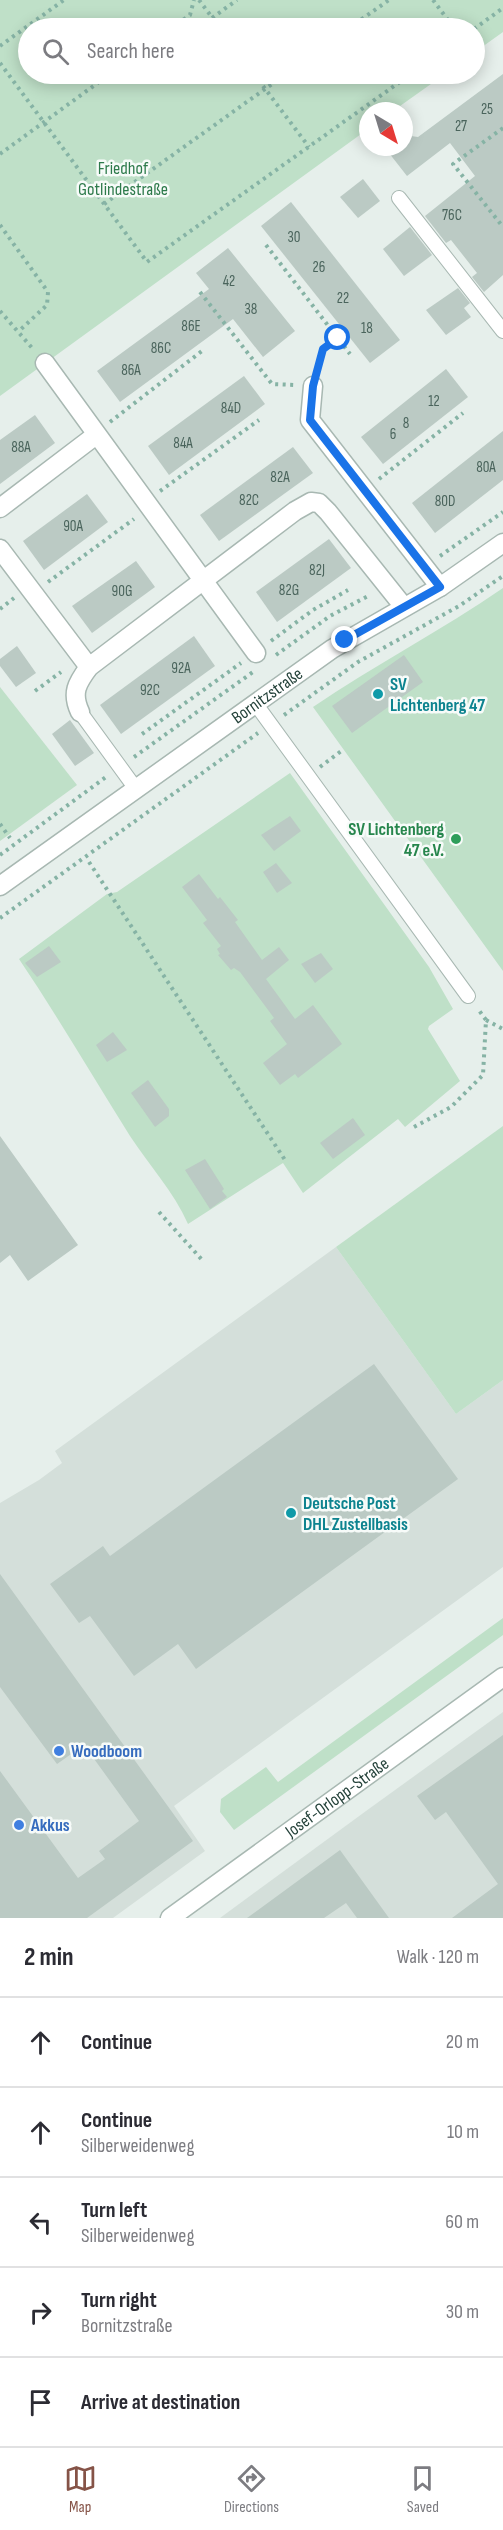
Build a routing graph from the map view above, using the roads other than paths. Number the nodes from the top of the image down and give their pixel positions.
1 (399, 198) dead end
2 (503, 331) edge
3 (45, 363) road end
4 (313, 386) road end
5 (96, 435) junction
6 (0, 508) edge
7 (503, 543) edge
8 (0, 549) edge
9 (202, 581) junction
10 (440, 587) junction
11 (404, 607) junction
12 (261, 660) road end
13 (89, 667) junction
14 (255, 703) junction
15 (80, 712) joint
16 (135, 789) junction
17 (0, 886) edge
18 (468, 996) road end
19 (503, 1677) edge
20 (170, 1918) edge

1 - 2 lane
3 - 5 street
4 - 10 street
5 - 6 street
5 - 9 street
7 - 10 street, Bornitzstraße
8 - 13 street
9 - 11 street
9 - 12 street
9 - 13 street
10 - 11 street, Bornitzstraße
11 - 14 street, Bornitzstraße
13 - 15 street
14 - 16 street, Bornitzstraße
14 - 18 lane
15 - 16 lane
16 - 17 street, Bornitzstraße
19 - 20 street, Josef-Orlopp-Straße

